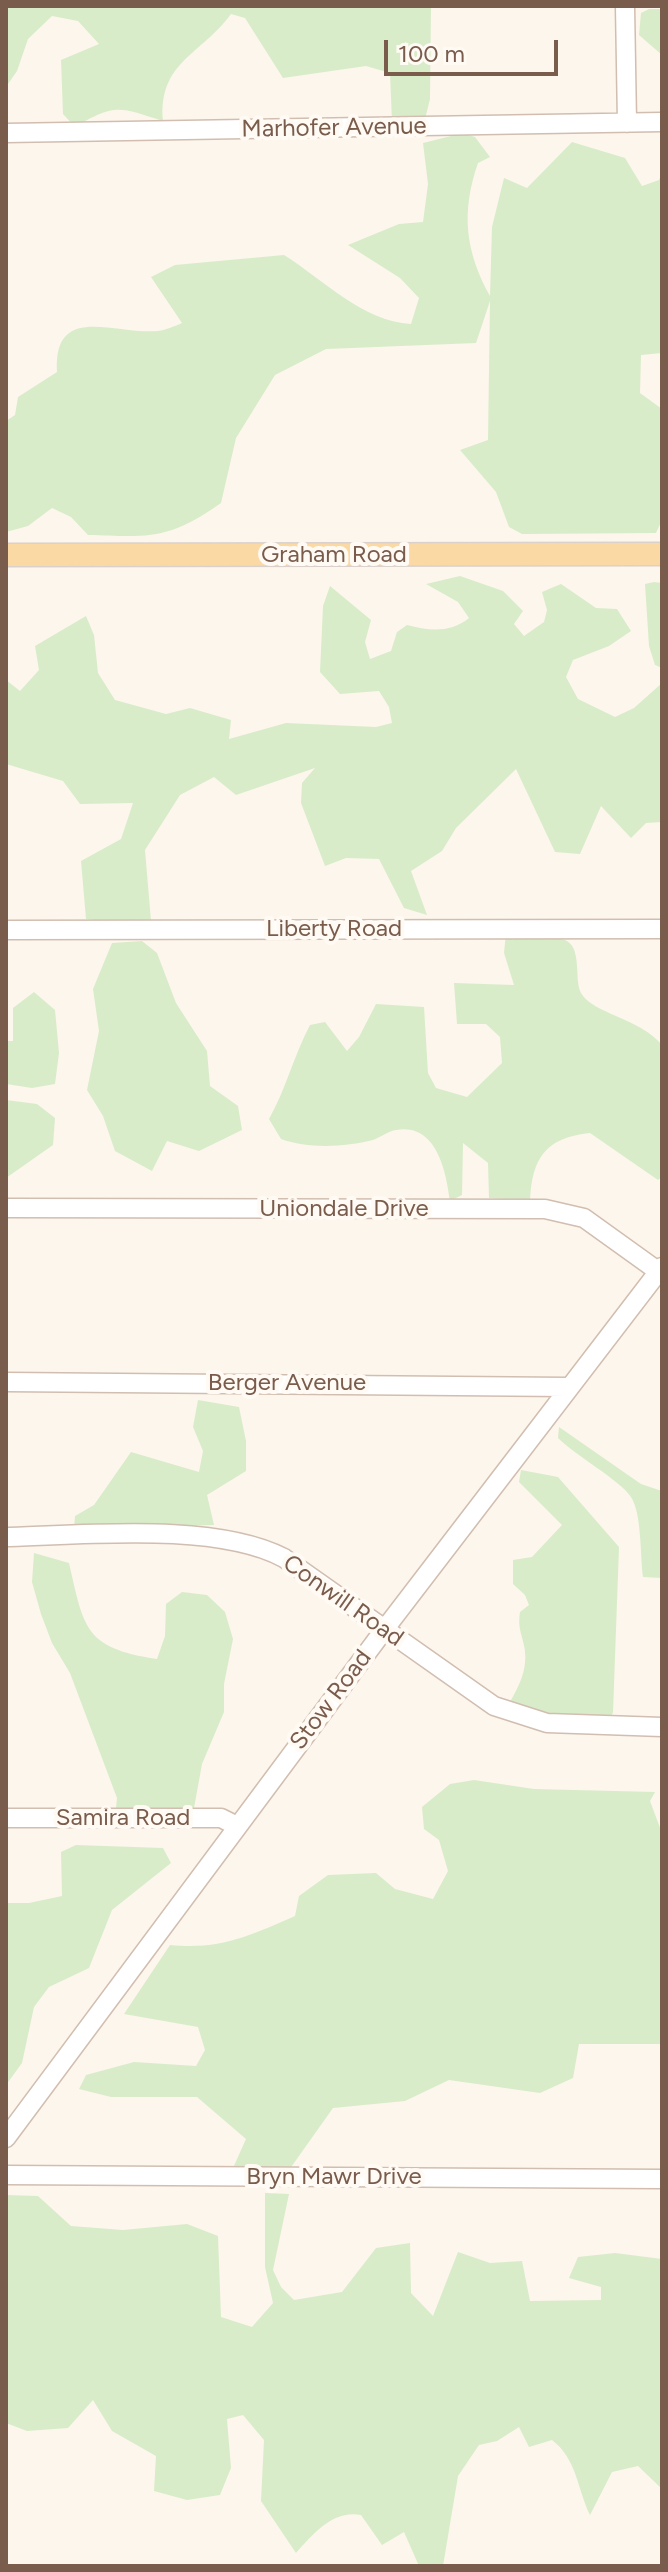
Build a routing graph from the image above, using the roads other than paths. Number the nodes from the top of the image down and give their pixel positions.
1 (625, 6) edge
2 (662, 122) edge
3 (627, 123) junction
4 (6, 133) edge
5 (662, 554) edge
6 (6, 555) edge
7 (662, 929) edge
8 (6, 930) edge
9 (6, 1208) edge
10 (661, 1271) edge
11 (6, 1382) edge
12 (567, 1387) junction
13 (6, 1537) edge
14 (384, 1630) junction
15 (662, 1727) edge
16 (6, 1818) edge
17 (237, 1826) junction
18 (6, 2138) edge
19 (6, 2175) edge
20 (662, 2179) edge

1 - 3 street
2 - 3 street, Marhofer Avenue
3 - 4 street, Marhofer Avenue
5 - 6 main road, Graham Road
7 - 8 street, Liberty Road
9 - 10 street, Uniondale Drive
10 - 12 street, Stow Road
11 - 12 street, Berger Avenue
12 - 14 street, Stow Road
13 - 14 street, Conwill Road
14 - 15 street, Conwill Road
14 - 17 street, Stow Road
16 - 17 street, Samira Road
17 - 18 street, Stow Road
19 - 20 street, Bryn Mawr Drive

